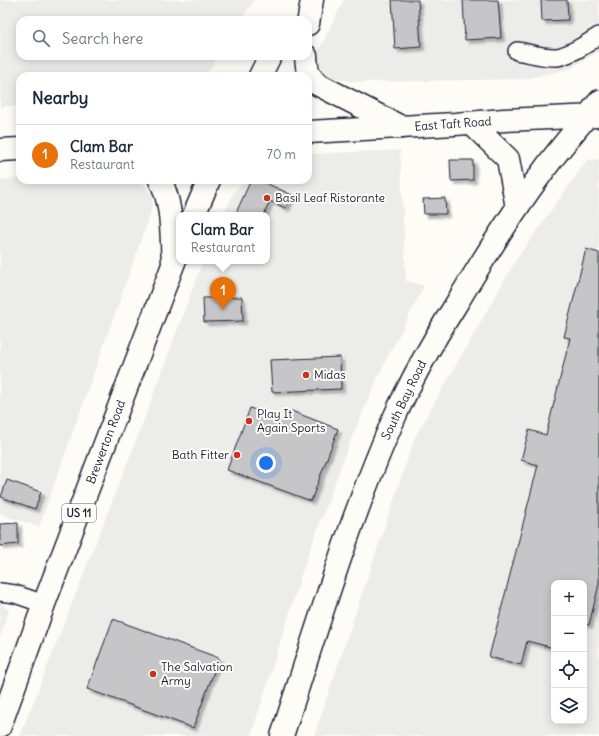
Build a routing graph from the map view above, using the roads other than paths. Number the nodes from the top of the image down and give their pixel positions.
1 (304, 0) edge
2 (312, 0) edge
3 (294, 16) edge
4 (309, 16) edge
5 (599, 36) edge
6 (517, 51) dead end
7 (268, 60) edge
8 (306, 60) edge
9 (262, 72) edge
10 (308, 72) edge
11 (312, 80) edge
12 (595, 111) edge
13 (471, 123) junction
14 (400, 127) junction
15 (312, 132) edge
16 (16, 149) edge
17 (0, 150) edge
18 (162, 184) edge
19 (207, 184) edge
20 (517, 208) junction
21 (195, 212) edge
22 (176, 256) edge
23 (0, 592) edge
24 (44, 604) junction
25 (0, 726) edge
26 (282, 736) edge

1 - 3 main road
2 - 4 main road
5 - 6 street
7 - 9 main road
8 - 10 main road
11 - 14 main road
12 - 13 main road, East Taft Road
12 - 20 main road, South Bay Road
13 - 14 main road, East Taft Road
13 - 20 main road
14 - 15 main road, East Taft Road
16 - 17 main road
18 - 22 main road
19 - 21 main road
20 - 26 main road, South Bay Road
22 - 24 main road, Brewerton Road / US 11
23 - 24 street
24 - 25 main road, Brewerton Road / US 11

